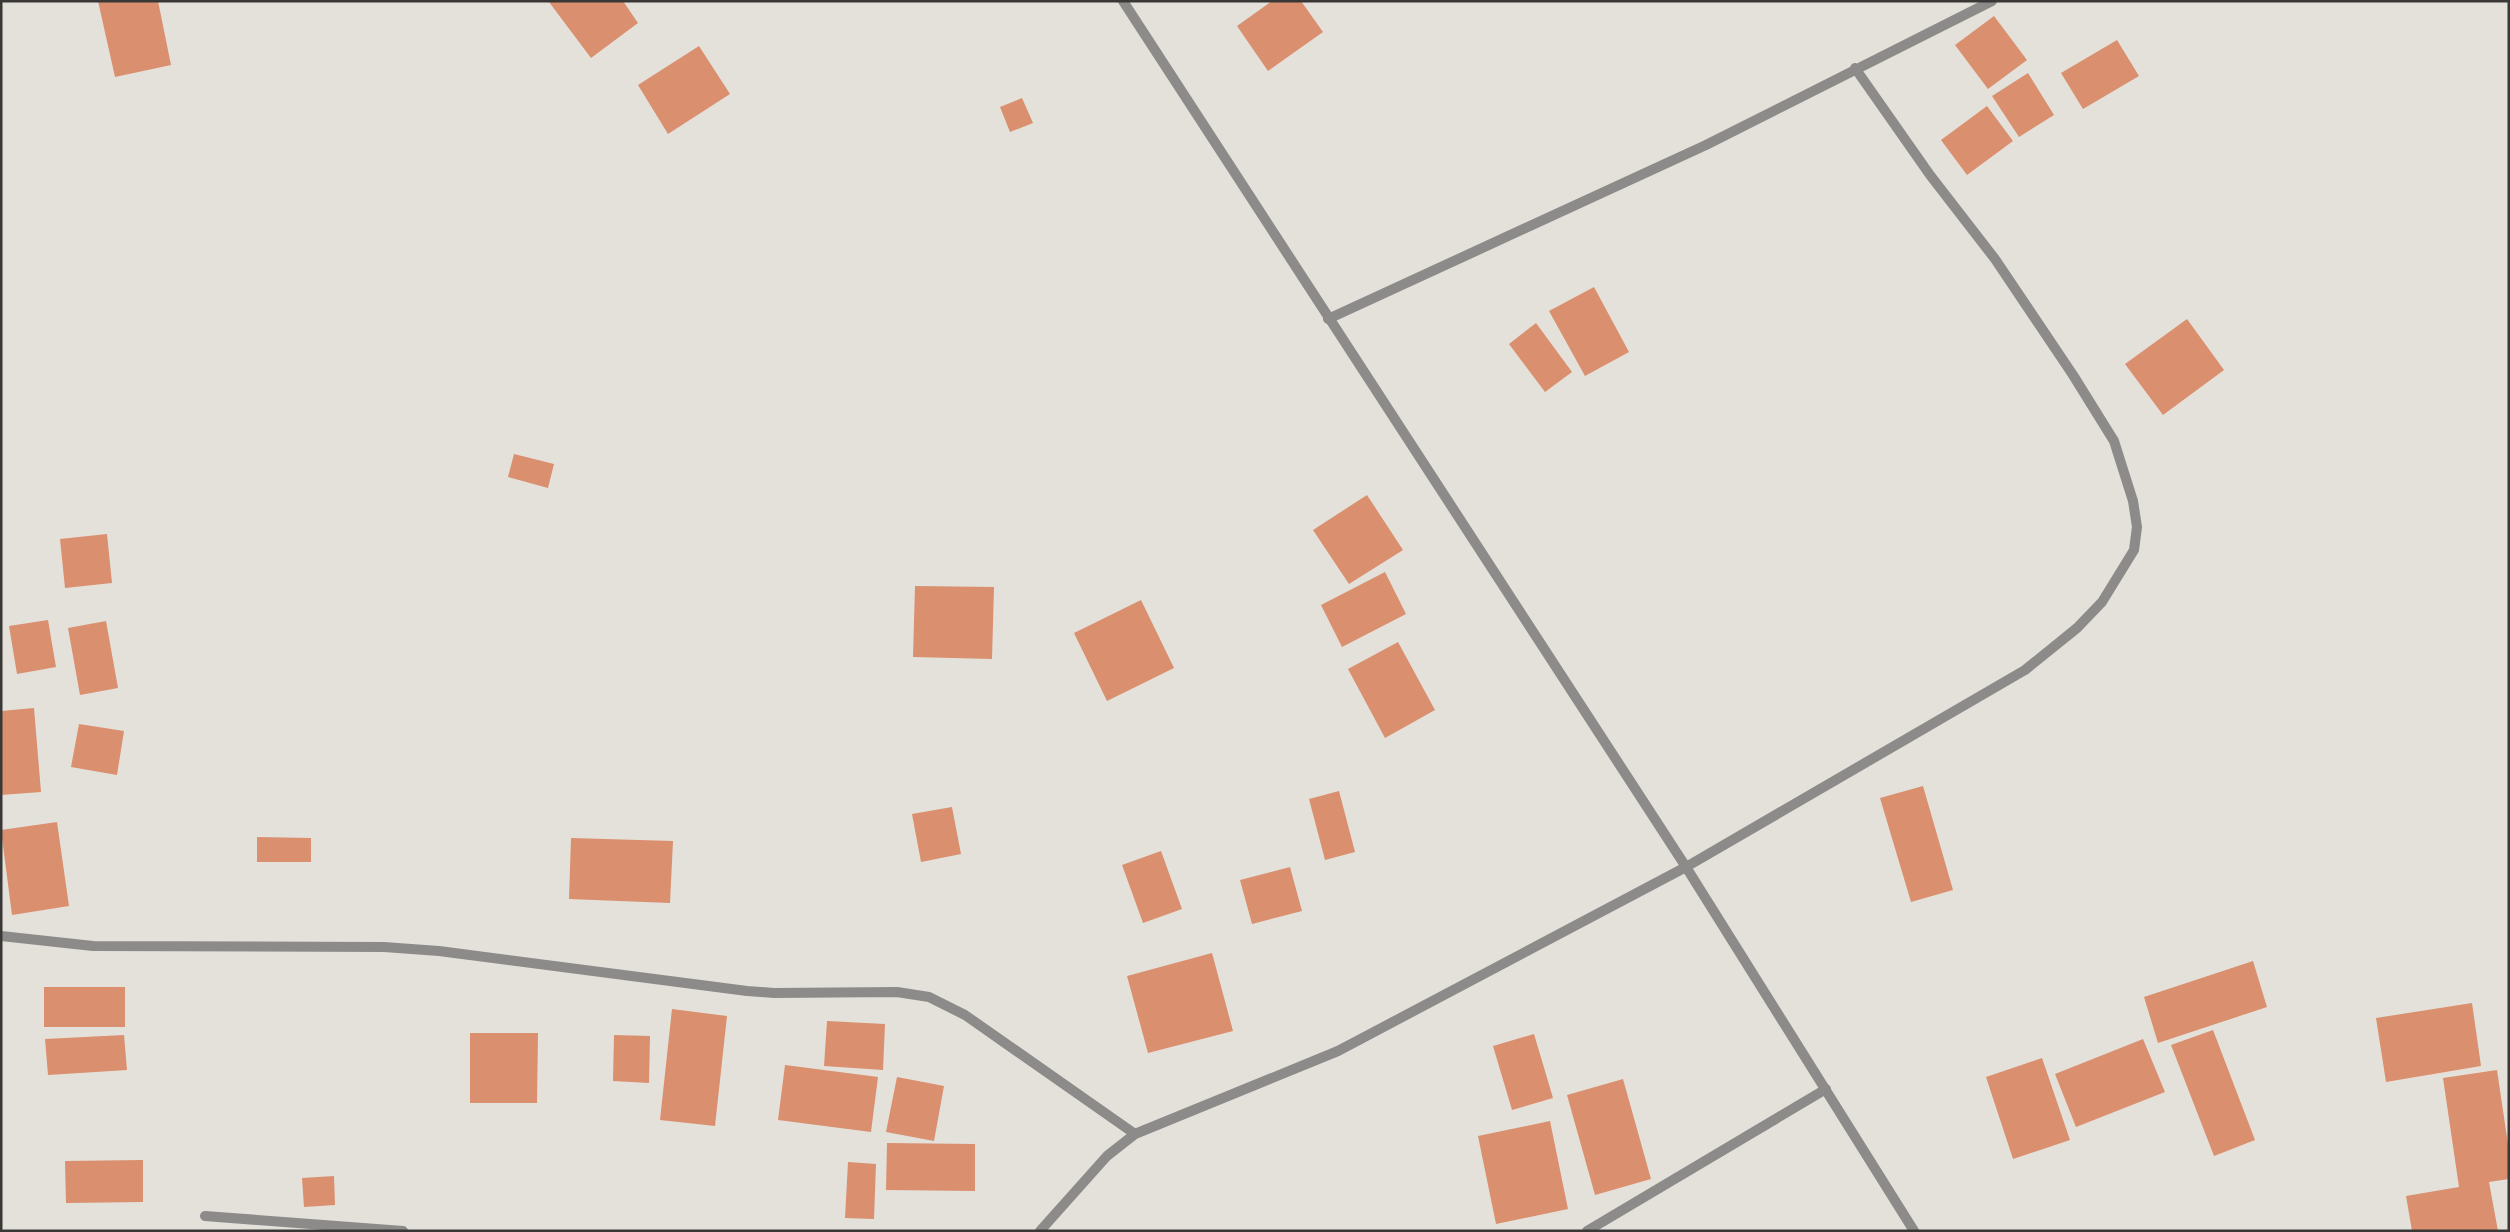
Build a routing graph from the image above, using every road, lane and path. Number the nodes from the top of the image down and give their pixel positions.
1 (1123, 1) edge
2 (1992, 1) edge
3 (1855, 68) junction
4 (1328, 319) junction
5 (1686, 867) junction
6 (1, 936) edge
7 (1826, 1089) junction
8 (1136, 1134) junction
9 (205, 1216) dead end
10 (403, 1231) edge
11 (1040, 1231) edge
12 (1587, 1231) edge
13 (1914, 1231) edge

1 - 4 street
2 - 3 street
3 - 4 street
3 - 5 street
4 - 5 street
5 - 7 street
5 - 8 street
6 - 8 street
7 - 12 street
7 - 13 street
8 - 11 street
9 - 10 street

